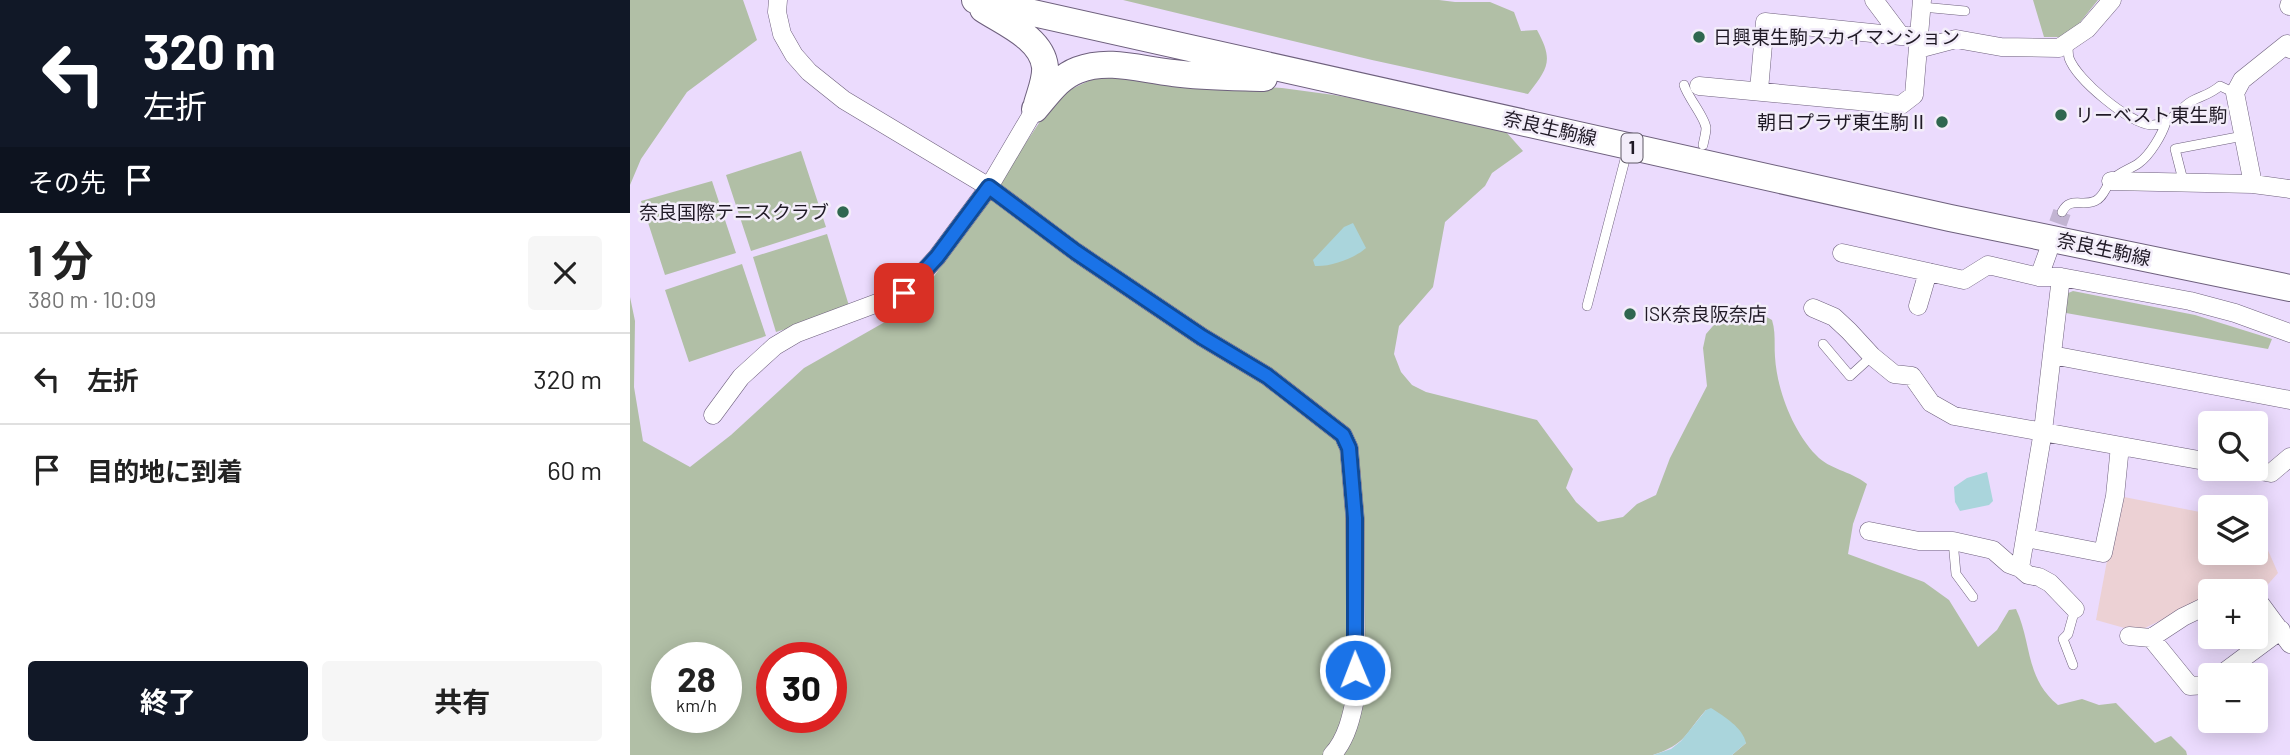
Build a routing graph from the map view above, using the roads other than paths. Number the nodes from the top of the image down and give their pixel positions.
1 (968, 0) edge
2 (975, 0) edge
3 (1049, 0) edge
4 (1874, 0) edge
5 (2112, 0) edge
6 (1922, 4) edge
7 (778, 6) edge
8 (1965, 11) dead end
9 (1900, 36) junction
10 (2068, 42) junction
11 (1919, 43) junction
12 (2290, 49) edge
13 (1335, 82) junction
14 (1692, 86) joint
15 (1759, 90) junction
16 (2235, 93) junction
17 (1035, 109) junction
18 (2166, 122) junction
19 (2243, 135) junction
20 (1703, 145) junction
21 (1628, 147) junction
22 (2111, 181) junction
23 (2184, 184) junction
24 (2253, 184) junction
25 (989, 187) junction
26 (2290, 189) edge
27 (2062, 212) dead end
28 (2048, 252) tunnel mouth
29 (1842, 253) dead end
30 (2290, 270) edge
31 (1928, 272) junction
32 (2039, 277) junction
33 (2061, 277) junction
34 (2290, 288) edge
35 (1587, 306) dead end
36 (1918, 306) dead end
37 (1813, 308) dead end
38 (2290, 333) edge
39 (1823, 344) dead end
40 (2052, 355) junction
41 (1872, 356) junction
42 (2290, 400) edge
43 (713, 415) dead end
44 (2043, 431) junction
45 (2120, 446) junction
46 (2290, 457) edge
47 (2198, 460) edge
48 (2268, 472) edge
49 (1869, 531) dead end
50 (2026, 538) junction
51 (1953, 541) junction
52 (2020, 568) junction
53 (1973, 597) dead end
54 (2075, 609) joint
55 (2198, 610) edge
56 (2268, 614) edge
57 (2129, 636) dead end
58 (2286, 637) edge
59 (2151, 638) junction
60 (2241, 663) edge
61 (2073, 665) dead end
62 (2198, 686) edge
63 (1332, 755) edge

1 - 17 main road
2 - 13 main road, 奈良生駒線 / 1
3 - 20 main road, 奈良生駒線 / 1
4 - 9 street
5 - 10 street
6 - 8 lane
6 - 11 street
7 - 25 street
9 - 11 street
9 - 15 street
10 - 11 street
10 - 18 lane
11 - 15 street
12 - 16 street
13 - 17 main road
13 - 21 main road, 奈良生駒線 / 1
14 - 15 street
14 - 20 lane
16 - 18 lane
16 - 19 street
17 - 25 street
18 - 22 lane
19 - 23 lane
19 - 24 street
20 - 30 main road, 奈良生駒線 / 1
21 - 34 main road, 奈良生駒線 / 1
21 - 35 lane
22 - 23 street
22 - 27 lane
23 - 24 street
24 - 26 street
25 - 43 street
25 - 63 street
28 - 32 street
29 - 31 street
31 - 32 street
31 - 36 street
32 - 33 street
33 - 38 street
33 - 40 street
37 - 41 street
39 - 41 lane
40 - 42 street
40 - 44 street
41 - 44 street
44 - 45 street
44 - 50 street
45 - 47 street
45 - 50 street
46 - 48 street
49 - 51 street
50 - 52 street
51 - 52 street
51 - 53 lane
52 - 54 street
54 - 61 lane
55 - 59 street
56 - 58 street
57 - 59 street
58 - 60 street
59 - 62 street

